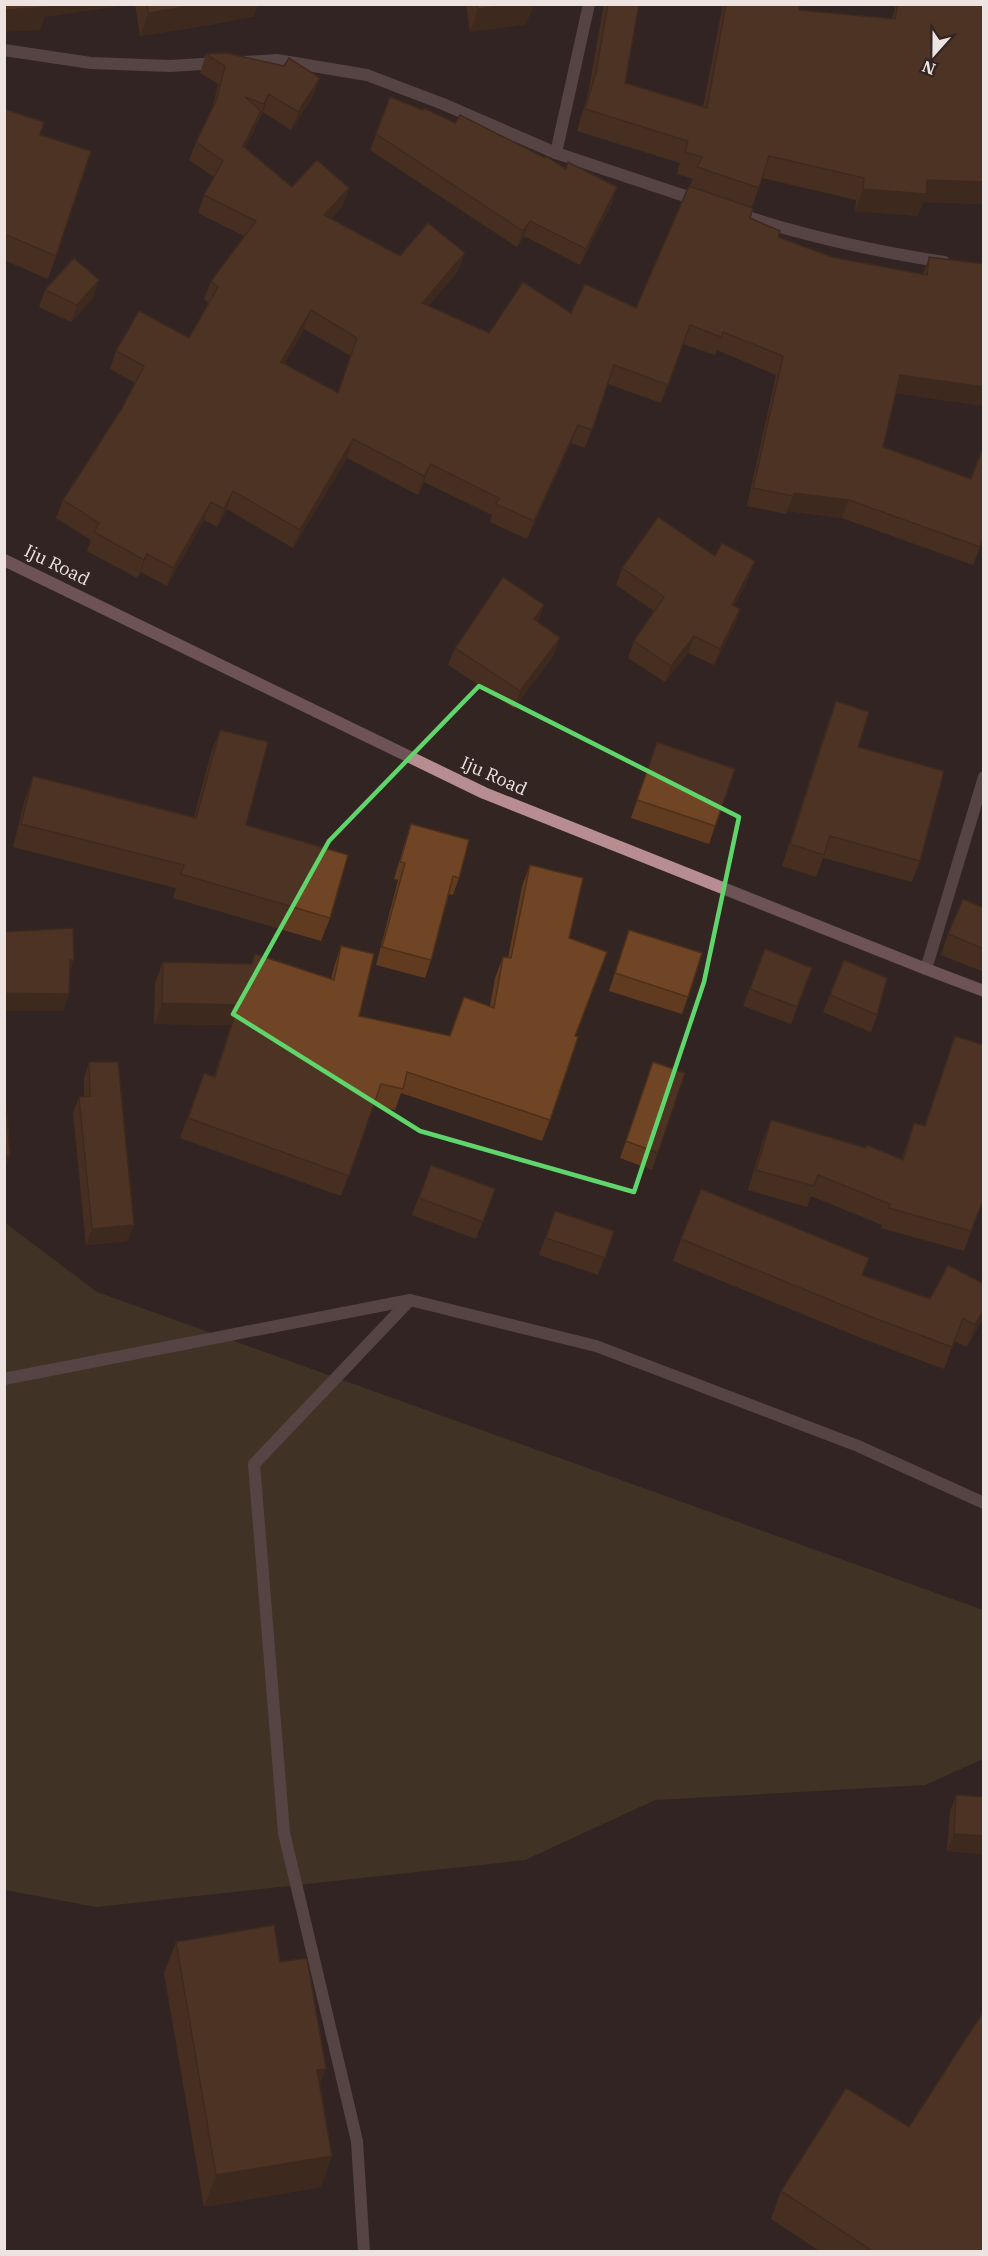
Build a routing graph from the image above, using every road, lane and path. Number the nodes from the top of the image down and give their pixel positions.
1 (589, 4) edge
2 (4, 50) edge
3 (556, 153) junction
4 (961, 265) edge
5 (4, 560) edge
6 (984, 777) edge
7 (926, 969) junction
8 (984, 991) edge
9 (410, 1300) junction
10 (4, 1379) edge
11 (984, 1503) edge
12 (364, 2252) edge

1 - 3 street
2 - 3 street
3 - 4 street
5 - 7 main road, Iju Road
6 - 7 street
7 - 8 main road, Iju Road
9 - 10 street
9 - 11 street
9 - 12 street

